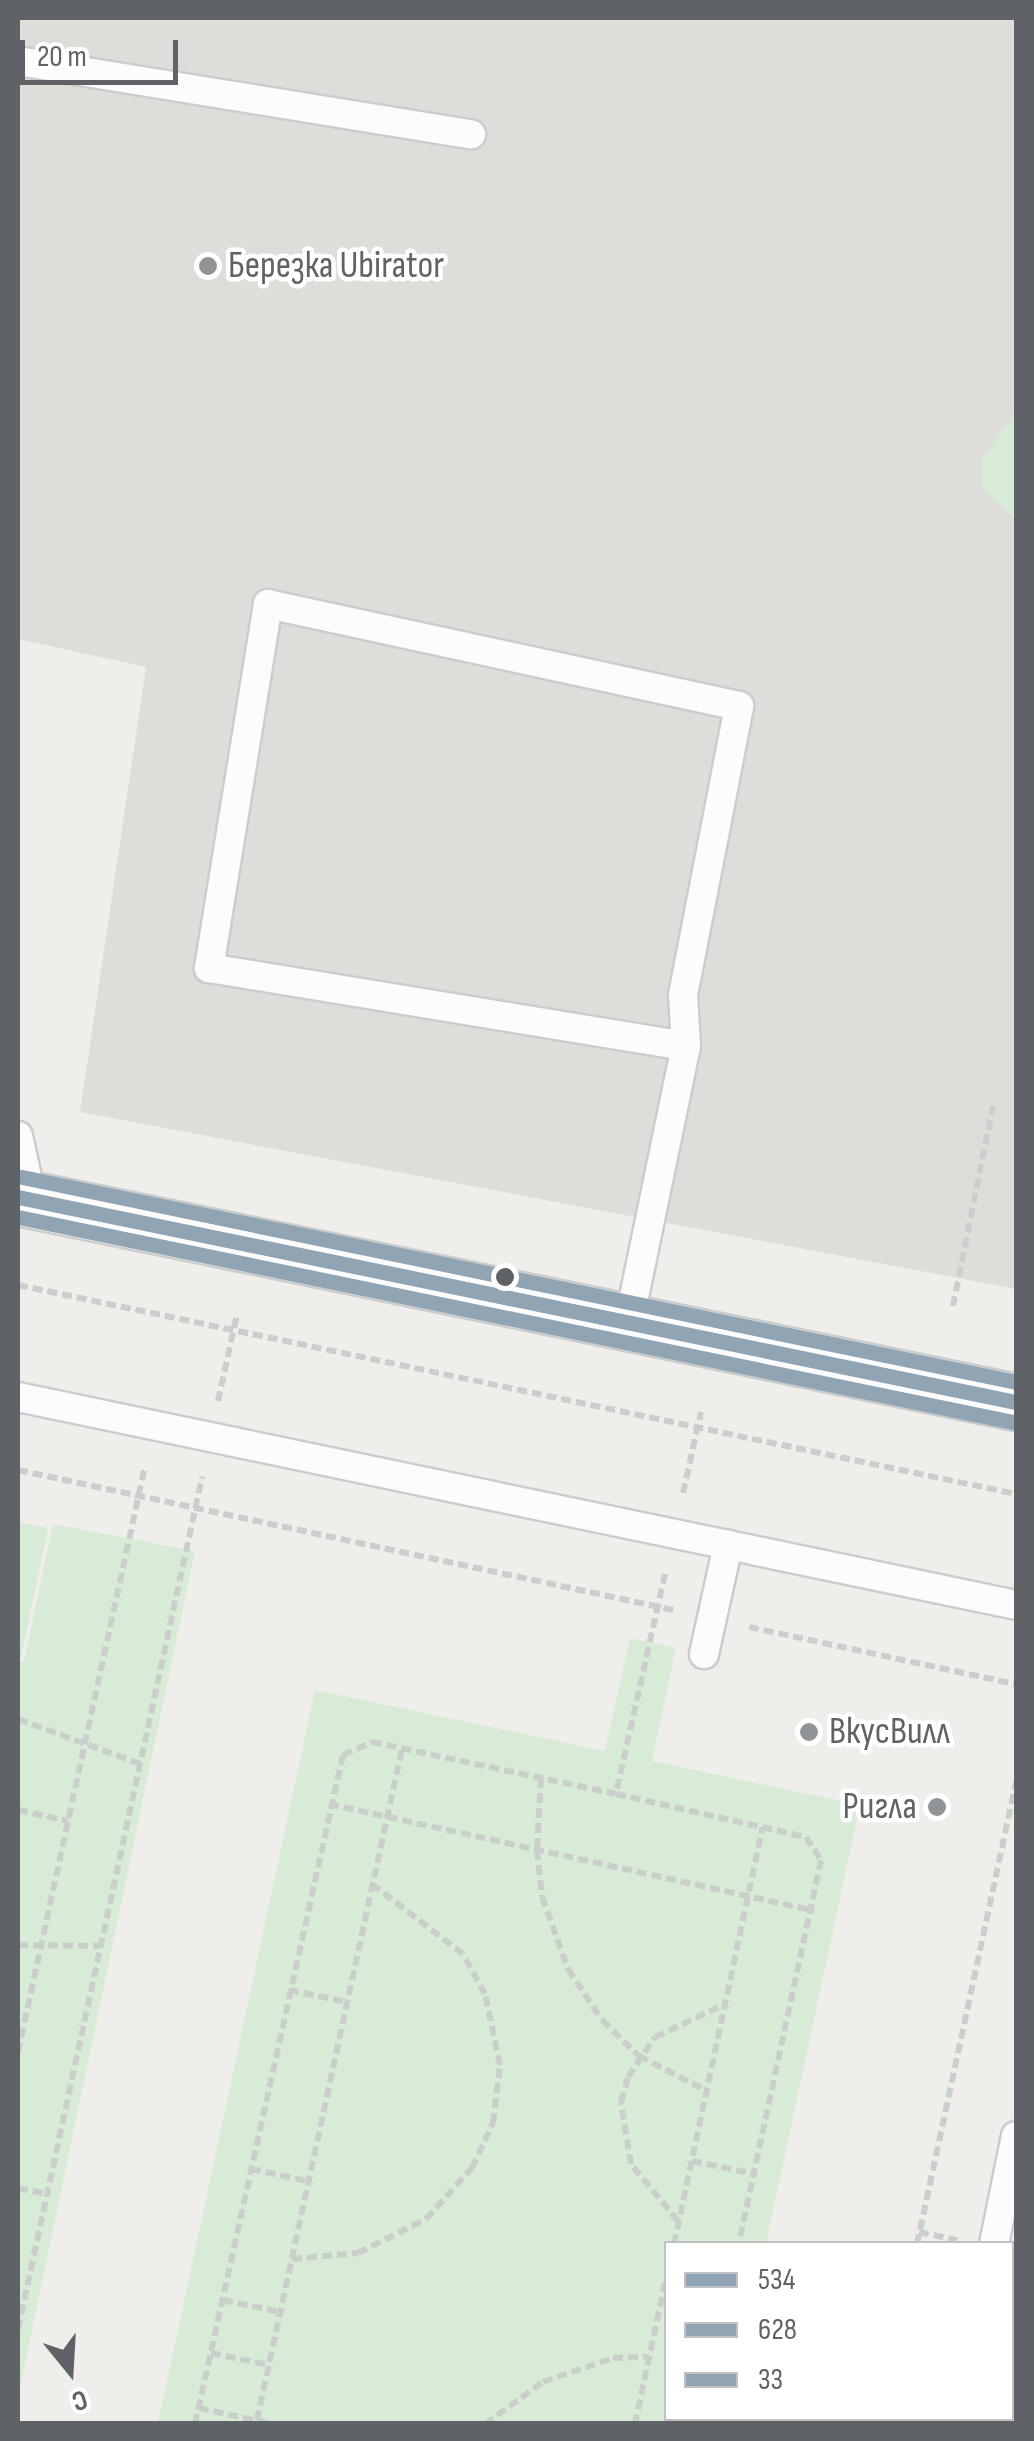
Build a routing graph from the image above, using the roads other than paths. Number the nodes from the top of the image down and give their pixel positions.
1 (18, 62) edge
2 (471, 134) dead end
3 (686, 1046) junction
4 (18, 1136) edge
5 (24, 1198) edge
6 (628, 1326) junction
7 (18, 1397) edge
8 (1016, 1402) edge
9 (728, 1545) junction
10 (1016, 1605) edge
11 (704, 1654) dead end
12 (1016, 2136) edge
13 (995, 2241) edge

1 - 2 lane
3 - 3 lane
3 - 6 lane
4 - 5 lane
5 - 6 main road
6 - 8 main road
7 - 9 lane
9 - 10 lane
9 - 11 lane
12 - 13 lane

